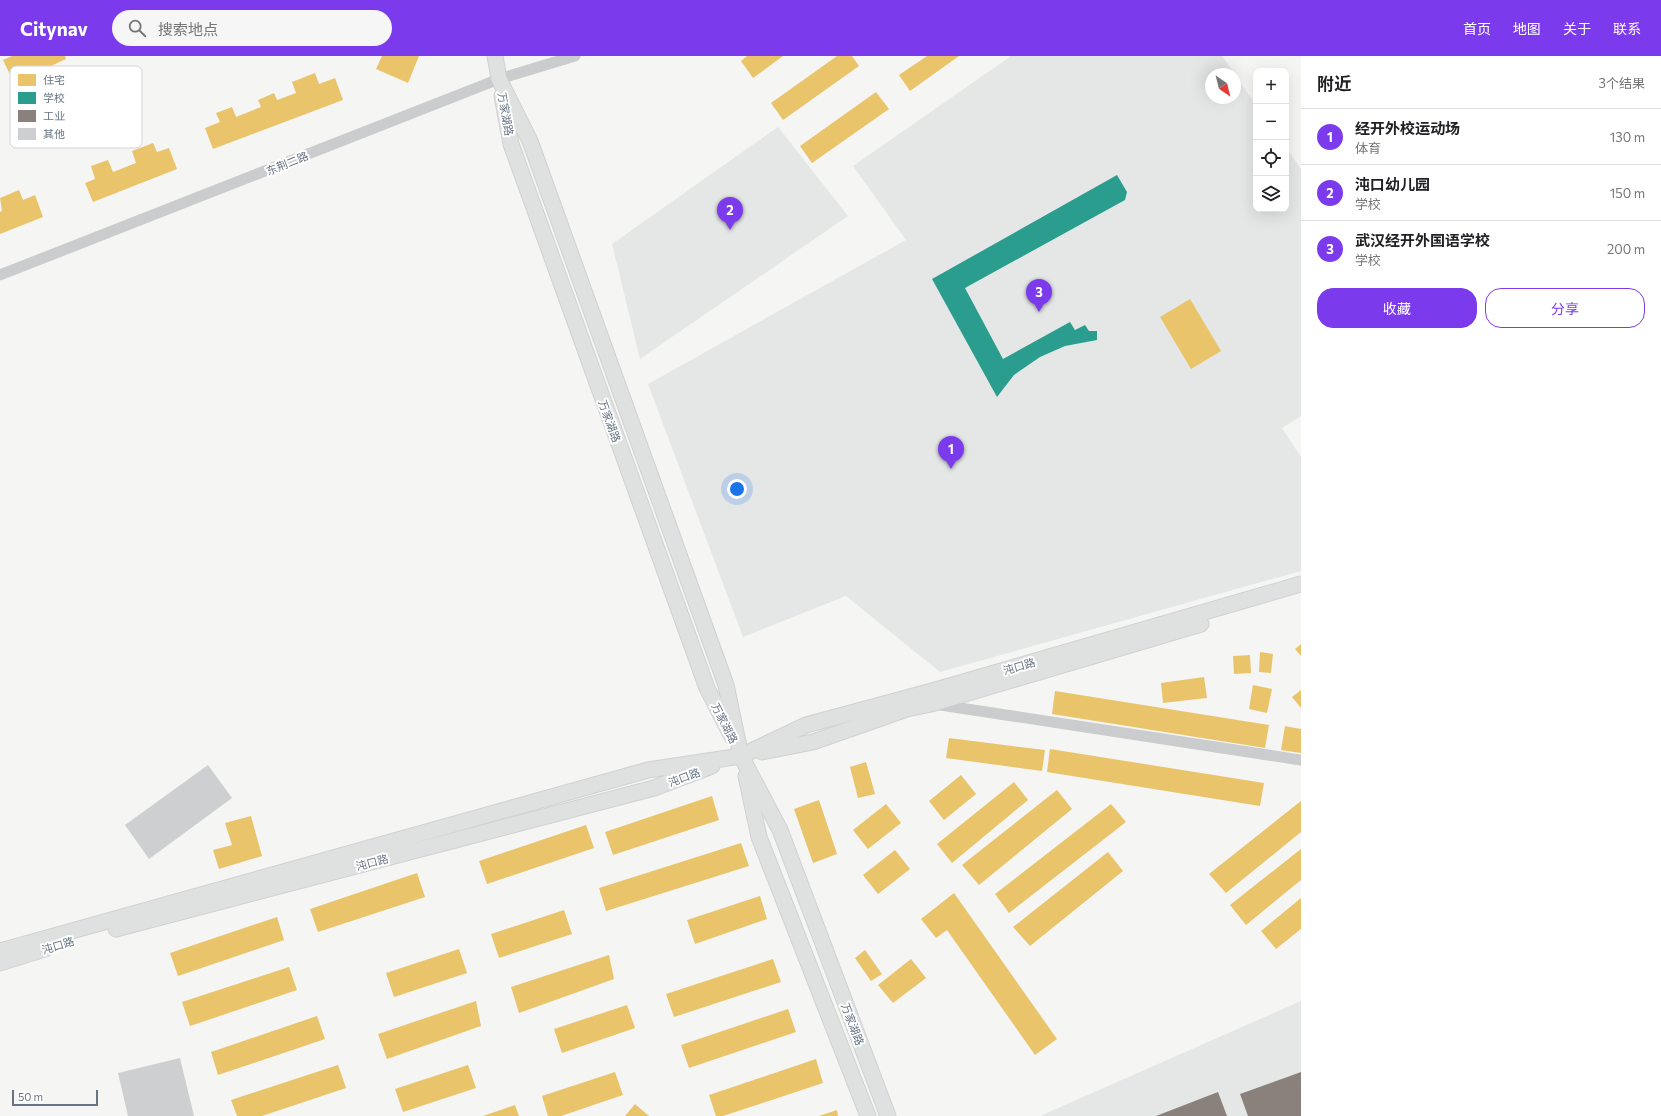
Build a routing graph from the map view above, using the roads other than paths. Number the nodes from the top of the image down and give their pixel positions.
1 (487, 56) edge
2 (495, 56) edge
3 (576, 56) edge
4 (499, 79) junction
5 (0, 276) edge
6 (1301, 584) edge
7 (1301, 594) edge
8 (931, 698) junction
9 (741, 756) junction
10 (1301, 760) edge
11 (0, 951) edge
12 (0, 963) edge
13 (868, 1116) edge
14 (888, 1116) edge

1 - 4 main road, 万家湖路
2 - 4 main road, 万家湖路
3 - 4 street, 东荆二路
4 - 5 street, 东荆二路
4 - 9 main road, 万家湖路
6 - 8 main road, 沌口路
7 - 8 main road, 沌口路
8 - 9 main road, 沌口路
8 - 10 street
9 - 11 main road, 沌口路
9 - 12 main road, 沌口路
9 - 13 main road, 万家湖路
9 - 14 main road, 万家湖路

